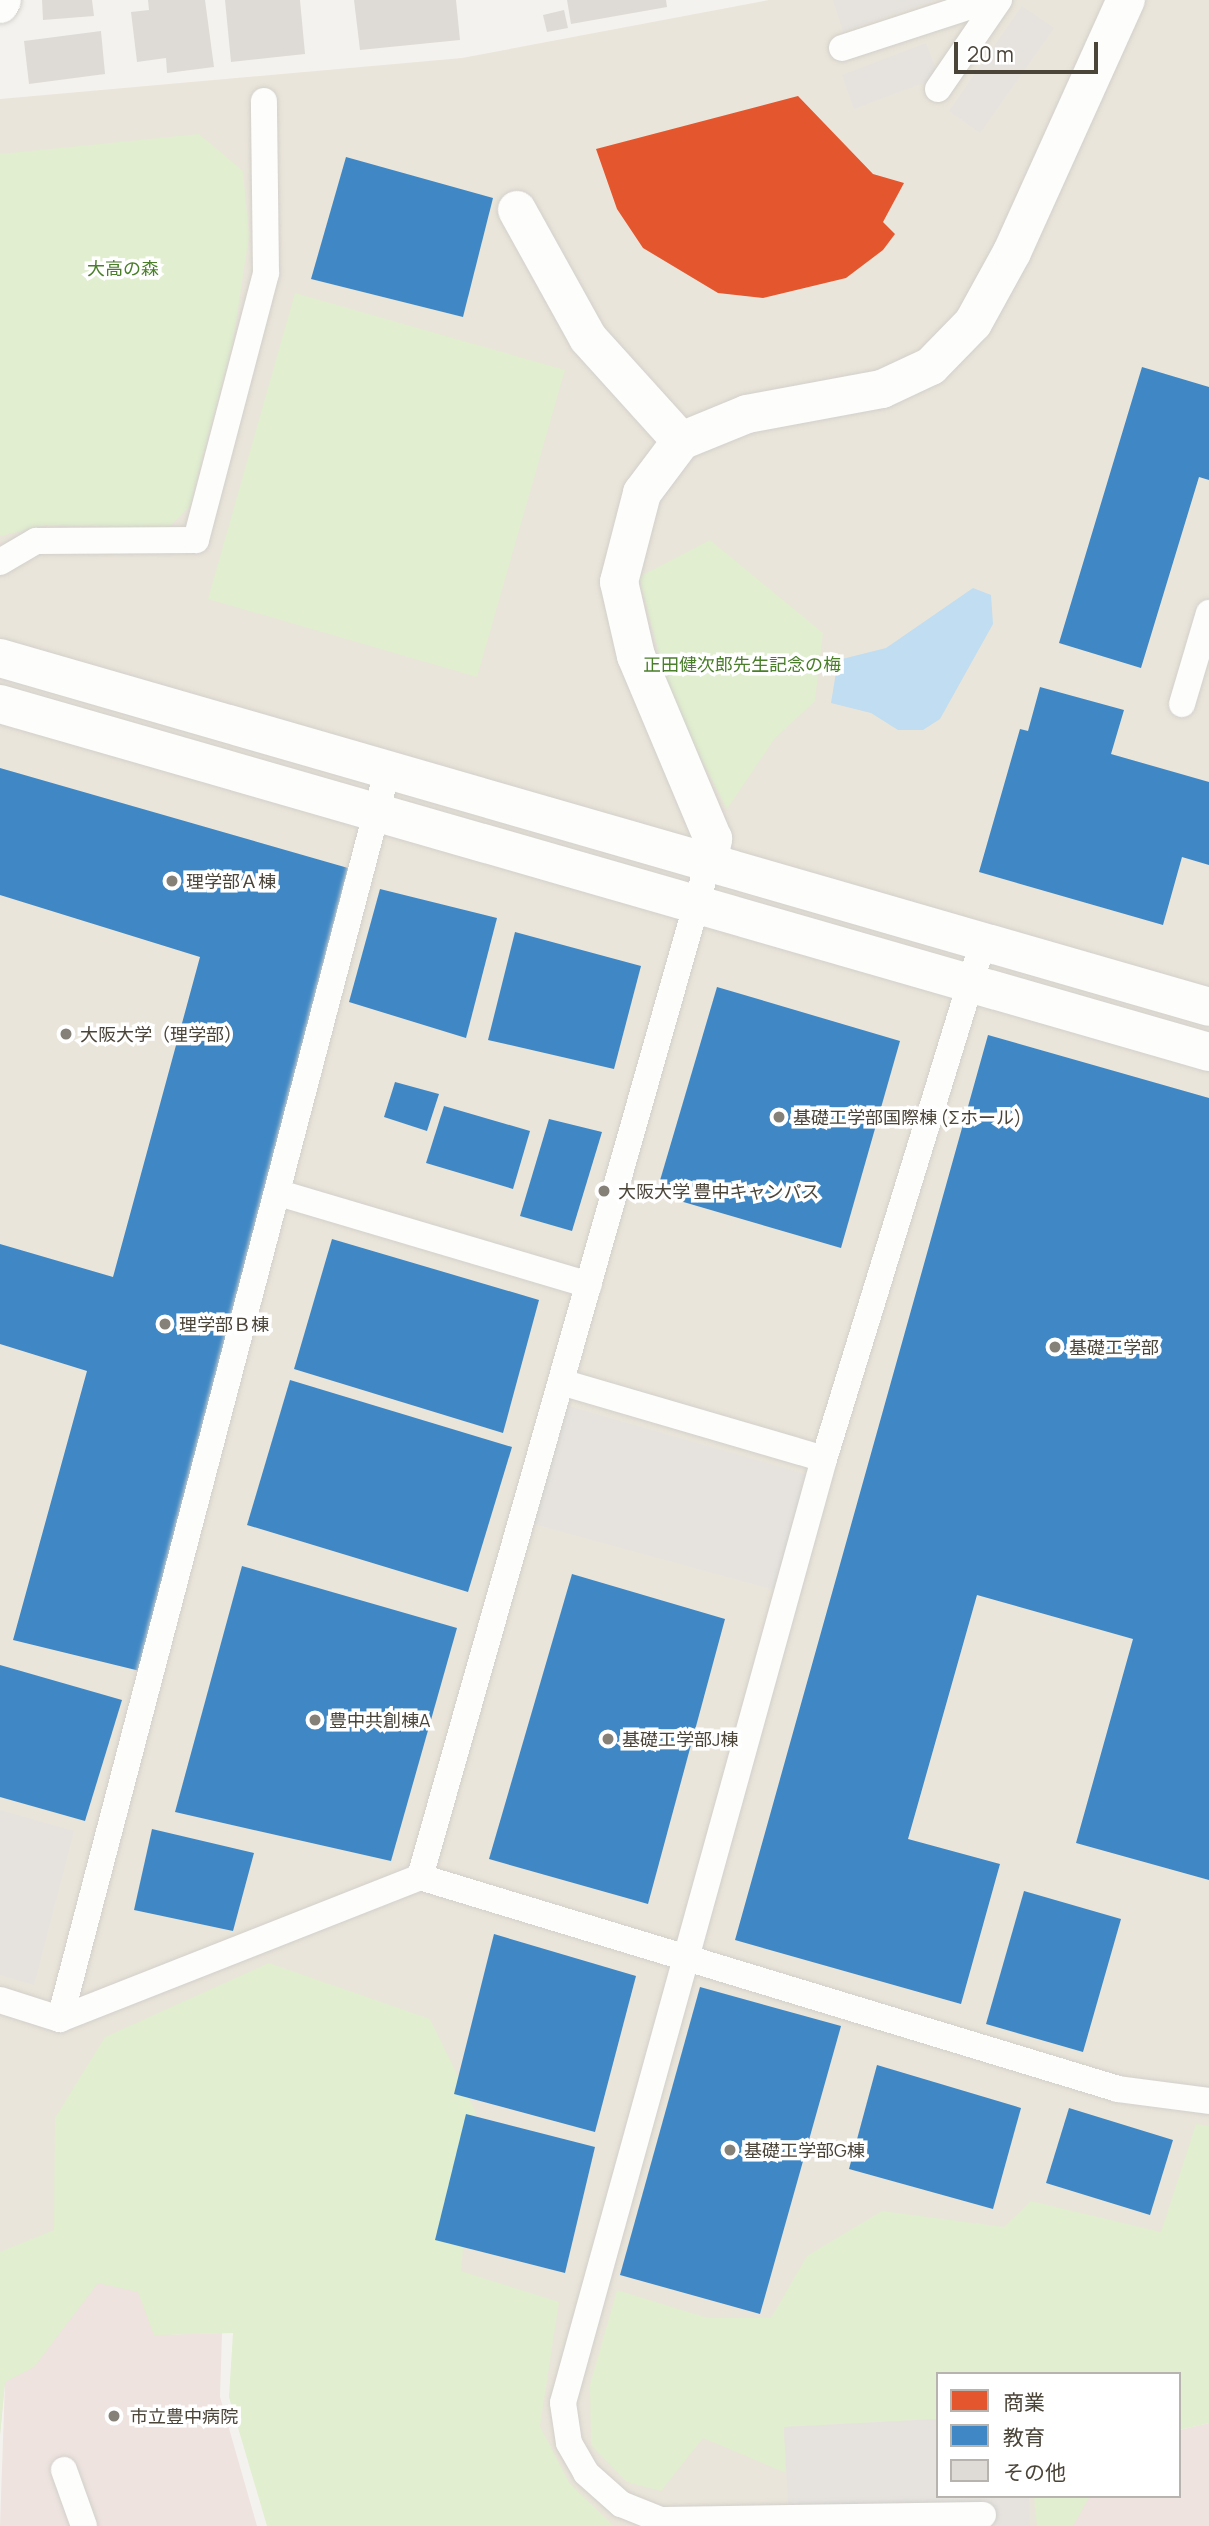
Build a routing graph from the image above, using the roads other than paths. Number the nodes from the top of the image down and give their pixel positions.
1 (989, 0) edge
2 (999, 0) edge
3 (1126, 0) edge
4 (842, 48) dead end
5 (938, 89) dead end
6 (264, 101) dead end
7 (517, 211) dead end
8 (681, 441) junction
9 (0, 562) edge
10 (1209, 613) edge
11 (0, 658) edge
12 (0, 704) edge
13 (1182, 704) dead end
14 (387, 772) junction
15 (377, 814) junction
16 (708, 863) junction
17 (696, 905) junction
18 (983, 942) junction
19 (970, 984) junction
20 (1209, 1006) edge
21 (1209, 1052) edge
22 (279, 1194) junction
23 (589, 1284) junction
24 (561, 1382) junction
25 (824, 1459) junction
26 (420, 1877) junction
27 (687, 1958) junction
28 (0, 2000) edge
29 (60, 2019) junction
30 (1209, 2101) edge
31 (64, 2470) dead end
32 (983, 2515) dead end
33 (84, 2526) edge

1 - 4 lane
2 - 5 lane
3 - 8 street
6 - 9 lane
7 - 8 street
8 - 16 street
10 - 13 lane
11 - 14 street
12 - 15 street
14 - 15 lane
14 - 16 street
15 - 17 street
15 - 22 lane
16 - 17 lane
16 - 18 street
17 - 19 street
17 - 23 lane
18 - 19 lane
18 - 20 street
19 - 21 street
19 - 25 lane
22 - 23 lane
22 - 29 lane
23 - 24 lane
24 - 25 lane
24 - 26 lane
25 - 27 lane
26 - 27 lane
26 - 29 lane
27 - 30 lane
27 - 32 lane
28 - 29 lane
31 - 33 lane

